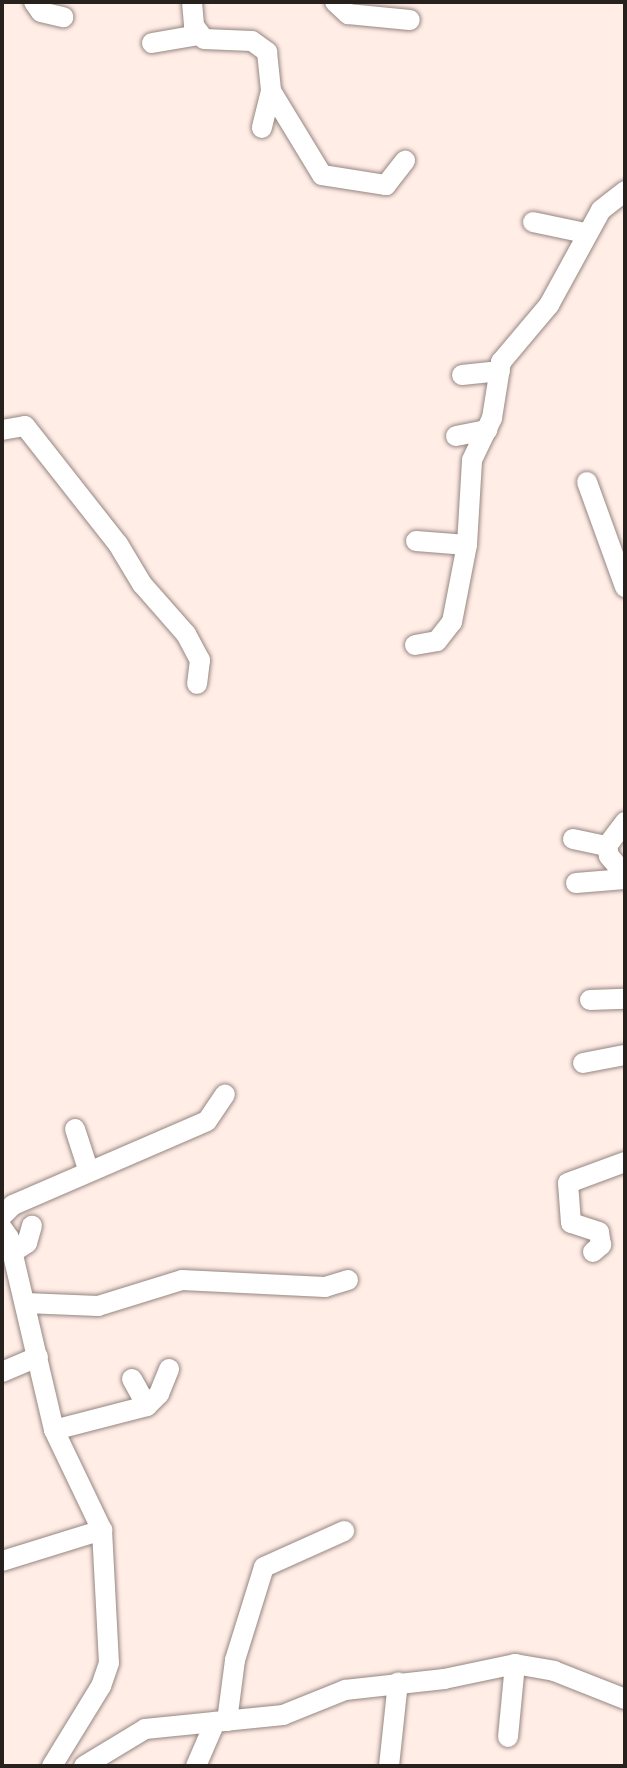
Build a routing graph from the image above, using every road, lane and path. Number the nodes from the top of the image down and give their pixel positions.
1 (34, 2) edge
2 (192, 2) edge
3 (335, 2) edge
4 (63, 17) dead end
5 (410, 20) dead end
6 (199, 35) junction
7 (152, 43) dead end
8 (271, 91) junction
9 (262, 128) dead end
10 (405, 161) dead end
11 (625, 191) edge
12 (533, 222) dead end
13 (585, 233) junction
14 (500, 371) junction
15 (462, 375) dead end
16 (2, 430) edge
17 (487, 430) junction
18 (456, 436) dead end
19 (587, 482) dead end
20 (416, 541) dead end
21 (467, 545) junction
22 (625, 587) edge
23 (415, 645) dead end
24 (197, 684) dead end
25 (625, 822) edge
26 (573, 839) dead end
27 (607, 846) junction
28 (625, 877) edge
29 (576, 883) dead end
30 (625, 999) edge
31 (590, 1000) dead end
32 (625, 1055) edge
33 (583, 1063) dead end
34 (225, 1094) dead end
35 (75, 1129) dead end
36 (625, 1162) edge
37 (89, 1172) junction
38 (2, 1216) edge
39 (32, 1226) dead end
40 (2, 1228) edge
41 (13, 1252) junction
42 (593, 1252) dead end
43 (348, 1280) dead end
44 (16, 1296) edge
45 (38, 1357) junction
46 (169, 1369) dead end
47 (2, 1372) edge
48 (132, 1379) dead end
49 (147, 1406) junction
50 (54, 1430) junction
51 (102, 1530) junction
52 (344, 1531) dead end
53 (2, 1561) edge
54 (515, 1664) junction
55 (398, 1682) junction
56 (625, 1699) edge
57 (221, 1721) junction
58 (508, 1737) dead end
59 (52, 1766) edge
60 (84, 1766) edge
61 (196, 1766) edge
62 (389, 1766) edge

1 - 4 street
2 - 6 street
3 - 5 street
6 - 7 street
6 - 8 street
8 - 9 street
8 - 10 street
11 - 13 street
12 - 13 street
13 - 14 street
14 - 15 street
14 - 17 street
16 - 24 street
17 - 18 street
17 - 21 street
19 - 22 street
20 - 21 street
21 - 23 street
25 - 27 street
26 - 27 street
27 - 28 street
28 - 29 street
30 - 31 street
32 - 33 street
34 - 37 street
35 - 37 street
36 - 42 street
37 - 38 street
39 - 41 street
40 - 41 street
41 - 44 street
43 - 44 street
44 - 45 street
45 - 47 street
45 - 50 street
46 - 49 street
48 - 49 street
49 - 50 street
50 - 51 street
51 - 53 street
51 - 59 street
52 - 57 street
54 - 55 street
54 - 56 street
54 - 58 street
55 - 57 street
55 - 62 street
57 - 60 street
57 - 61 street

